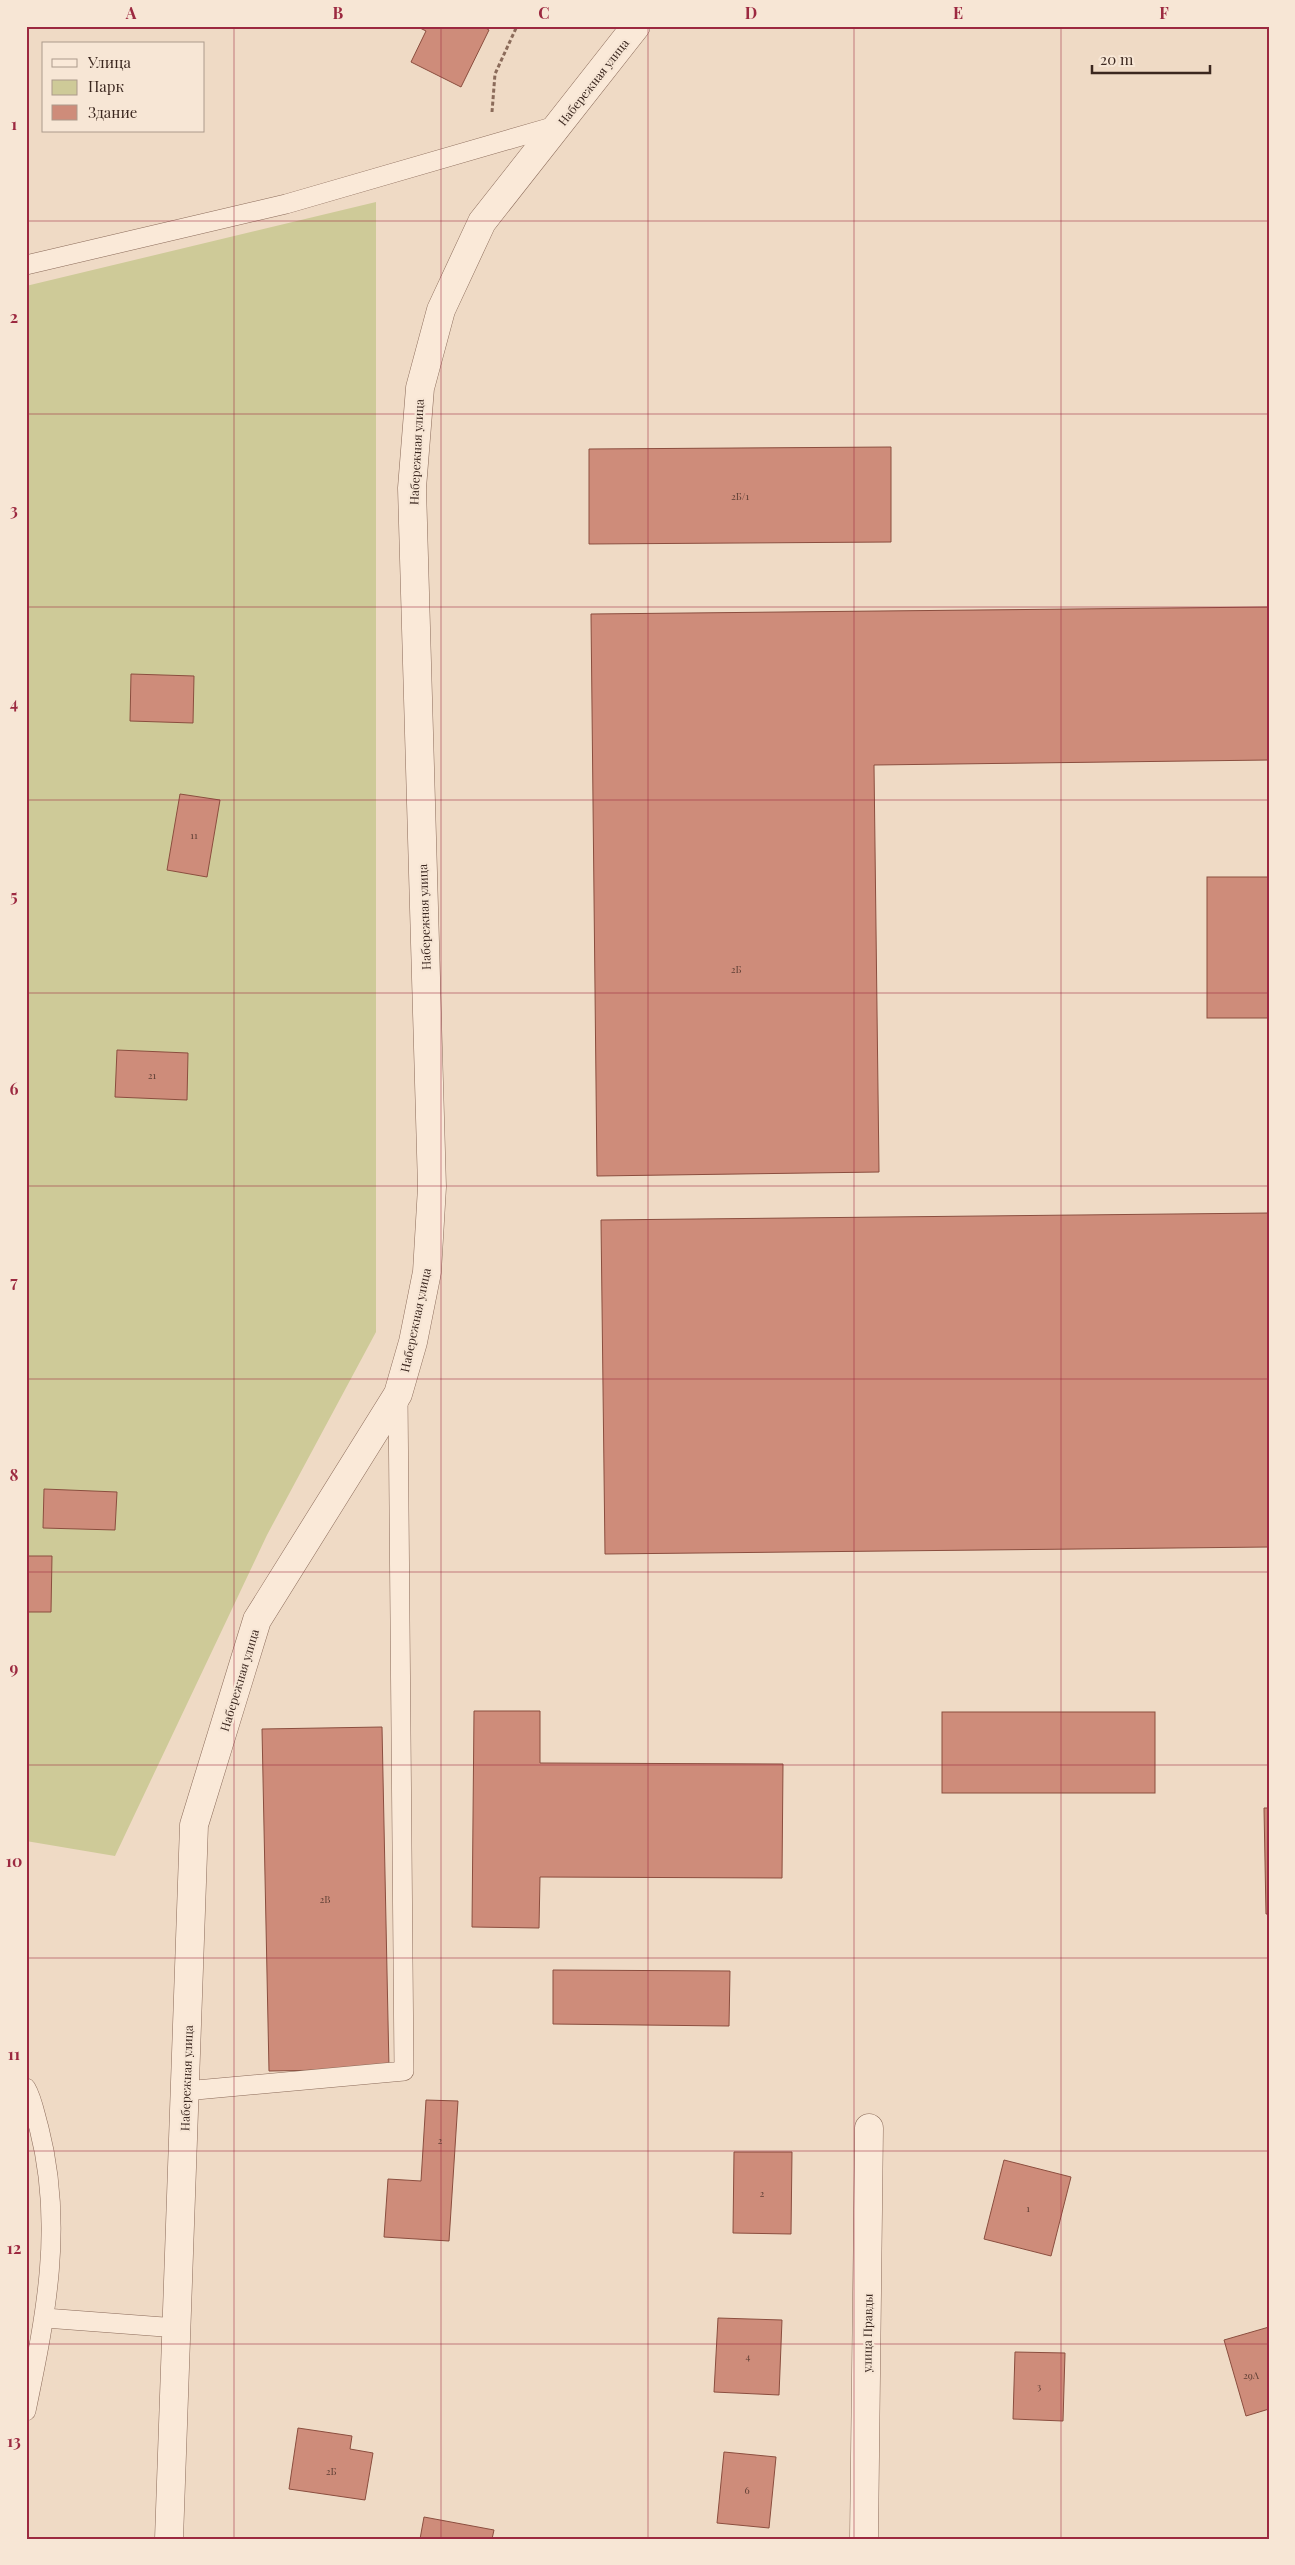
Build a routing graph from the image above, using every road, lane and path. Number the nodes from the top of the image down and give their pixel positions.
1 (517, 26) edge
2 (636, 26) edge
3 (559, 125) junction
4 (489, 146) junction
5 (26, 265) edge
6 (398, 1394) junction
7 (26, 2088) edge
8 (185, 2091) junction
9 (869, 2128) dead end
10 (45, 2318) junction
11 (177, 2328) junction
12 (26, 2411) edge
13 (169, 2539) edge
14 (864, 2539) edge

1 - 4 path
2 - 3 street, Набережная улица
3 - 4 lane
3 - 6 street, Набережная улица
4 - 5 lane
6 - 8 street, Набережная улица
6 - 8 lane
7 - 10 lane
8 - 11 street, Набережная улица
9 - 14 street, улица Правды
10 - 11 lane
10 - 12 lane
11 - 13 street, Набережная улица

